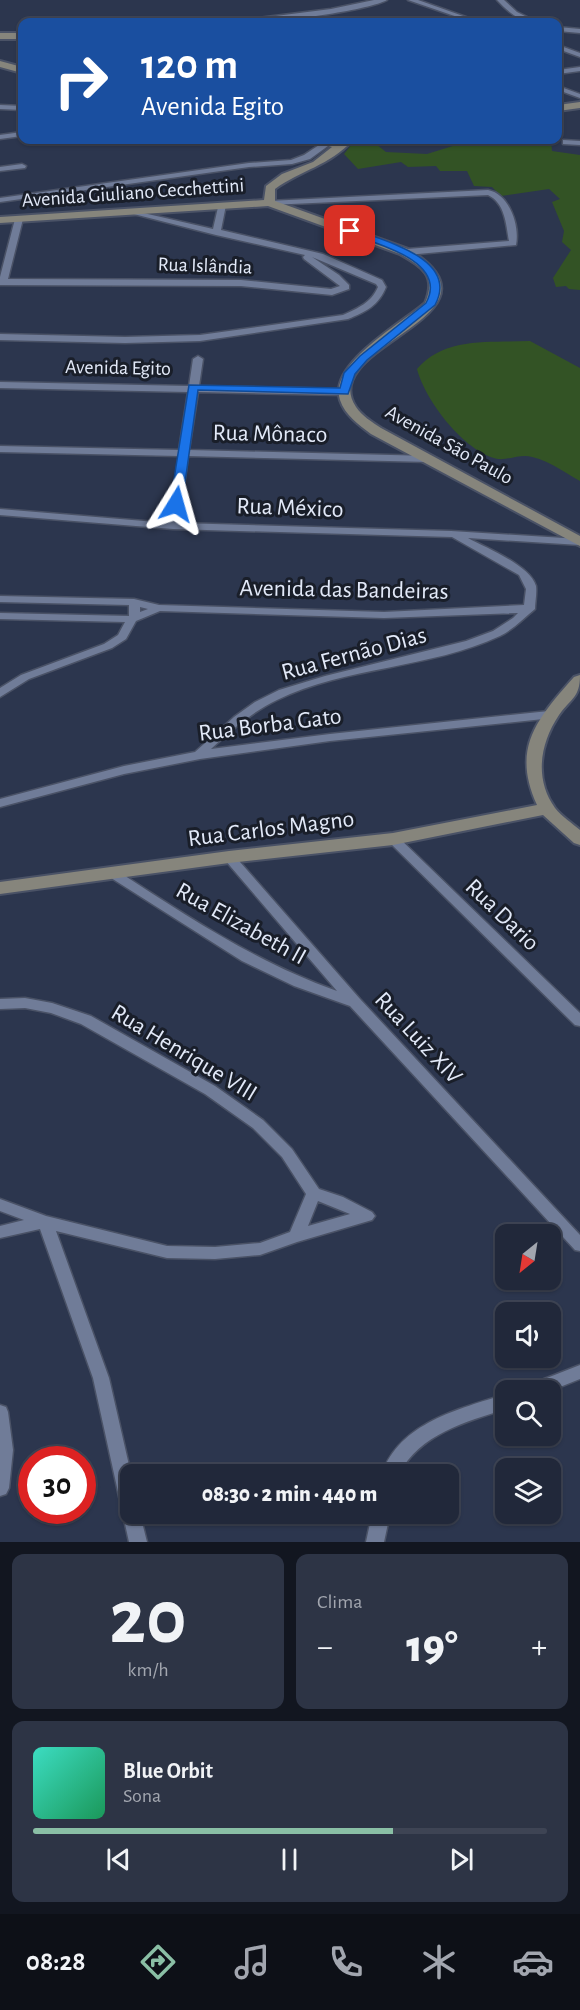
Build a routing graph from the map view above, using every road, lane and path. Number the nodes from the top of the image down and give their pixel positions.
1 (384, 0) edge
2 (411, 0) edge
3 (500, 0) edge
4 (274, 18) edge
5 (465, 18) edge
6 (526, 18) edge
7 (562, 29) edge
8 (580, 31) edge
9 (0, 36) edge
10 (18, 36) edge
11 (562, 48) edge
12 (580, 54) edge
13 (0, 64) edge
14 (18, 69) edge
15 (580, 69) edge
16 (562, 71) edge
17 (562, 89) edge
18 (580, 96) edge
19 (580, 105) edge
20 (0, 107) edge
21 (562, 107) edge
22 (18, 108) edge
23 (18, 135) edge
24 (0, 137) edge
25 (566, 142) dead end
26 (580, 142) edge
27 (334, 144) edge
28 (336, 144) edge
29 (22, 166) dead end
30 (0, 169) edge
31 (0, 200) edge
32 (269, 203) junction
33 (222, 206) junction
34 (126, 211) junction
35 (19, 219) junction
36 (0, 220) edge
37 (216, 233) junction
38 (298, 251) junction
39 (407, 252) junction
40 (2, 282) edge
41 (0, 337) edge
42 (198, 358) dead end
43 (0, 385) edge
44 (193, 387) junction
45 (344, 392) junction
46 (0, 449) edge
47 (183, 453) junction
48 (430, 459) junction
49 (0, 512) edge
50 (173, 526) junction
51 (451, 534) junction
52 (580, 542) edge
53 (0, 599) edge
54 (134, 602) junction
55 (159, 608) junction
56 (530, 609) junction
57 (0, 616) edge
58 (133, 619) junction
59 (580, 680) edge
60 (0, 693) edge
61 (549, 715) junction
62 (199, 755) junction
63 (0, 803) edge
64 (547, 809) junction
65 (393, 839) junction
66 (580, 839) edge
67 (229, 857) junction
68 (112, 873) junction
69 (0, 888) edge
70 (355, 1003) junction
71 (0, 1004) edge
72 (580, 1021) edge
73 (314, 1193) junction
74 (0, 1205) edge
75 (45, 1222) junction
76 (0, 1232) edge
77 (296, 1236) junction
78 (580, 1245) edge
79 (580, 1372) edge
80 (560, 1380) edge
81 (495, 1405) edge
82 (0, 1412) edge
83 (120, 1464) edge
84 (394, 1464) edge
85 (0, 1488) edge
86 (134, 1524) edge
87 (379, 1524) edge
88 (138, 1542) edge
89 (375, 1542) edge

1 - 4 street
2 - 5 street
3 - 6 street
7 - 8 street
9 - 10 main road
11 - 12 street
13 - 14 main road
15 - 16 street
17 - 18 street
19 - 21 main road
20 - 22 street
23 - 24 street
25 - 26 street
27 - 31 street
28 - 32 main road
29 - 30 street
32 - 33 main road, Avenida Giuliano Cecchettini
32 - 39 main road
32 - 39 street
33 - 34 main road, Avenida Giuliano Cecchettini
33 - 37 street
34 - 35 main road, Avenida Giuliano Cecchettini
34 - 37 street
35 - 36 main road, Avenida Giuliano Cecchettini
35 - 40 street
37 - 38 street
38 - 40 street, Rua Islândia
38 - 41 street
39 - 45 main road
42 - 44 street
43 - 44 street, Avenida Egito
44 - 45 street, Avenida Egito
44 - 47 street
45 - 48 main road, Avenida São Paulo
46 - 47 street, Rua Mônaco
47 - 48 street, Rua Mônaco
47 - 50 street
48 - 52 main road, Avenida São Paulo
49 - 50 street, Rua México
50 - 51 street, Rua México
51 - 52 street, Rua México
51 - 56 street
53 - 54 street, Avenida das Bandeiras
54 - 55 street, Avenida das Bandeiras
54 - 58 street
55 - 56 street, Avenida das Bandeiras
55 - 58 street, Avenida das Bandeiras
56 - 62 street, Rua Fernão Dias
57 - 58 street, Avenida das Bandeiras
58 - 60 street
59 - 61 main road
61 - 62 street, Rua Borba Gato
61 - 64 main road
62 - 63 street, Rua Borba Gato
64 - 65 main road, Rua Carlos Magno
64 - 66 main road
65 - 67 main road, Rua Carlos Magno
65 - 72 street, Rua Dario
67 - 68 main road, Rua Carlos Magno
67 - 70 street, Rua Luiz XIV
68 - 69 main road, Rua Carlos Magno
68 - 70 street, Rua Elizabeth II
70 - 78 street, Rua Luiz XIV
71 - 73 street, Rua Henrique VIII
73 - 77 street
73 - 77 street
74 - 75 street
75 - 76 street
75 - 77 street
75 - 83 street
79 - 80 street
81 - 84 street
82 - 85 street
86 - 88 street
87 - 89 street

